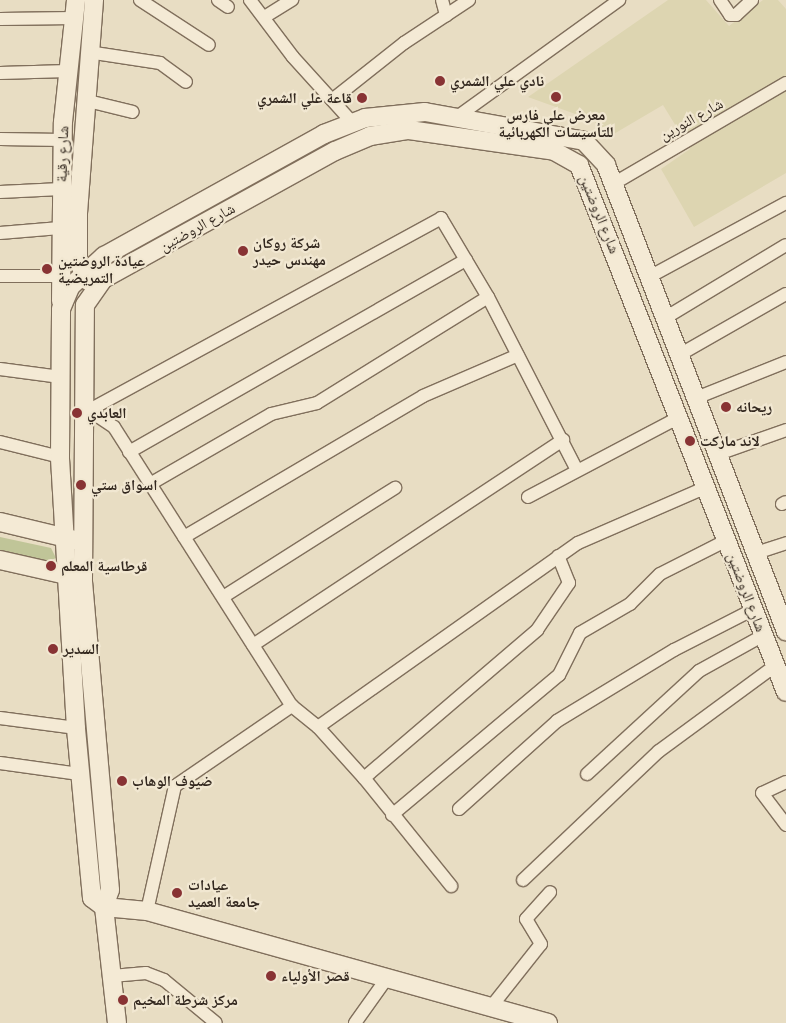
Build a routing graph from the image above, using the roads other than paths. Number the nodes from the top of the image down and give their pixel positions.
1 (76, 0) edge
2 (94, 0) edge
3 (140, 0) edge
4 (250, 0) edge
5 (292, 0) edge
6 (442, 0) edge
7 (469, 0) edge
8 (619, 0) edge
9 (720, 0) edge
10 (752, 0) edge
11 (446, 15) junction
12 (266, 16) junction
13 (74, 18) junction
14 (0, 19) edge
15 (210, 45) dead end
16 (88, 52) junction
17 (68, 71) junction
18 (0, 73) edge
19 (186, 82) dead end
20 (786, 83) edge
21 (84, 100) junction
22 (332, 100) junction
23 (133, 112) dead end
24 (457, 117) junction
25 (352, 122) junction
26 (0, 138) edge
27 (62, 148) junction
28 (80, 156) junction
29 (613, 184) junction
30 (61, 189) junction
31 (0, 192) edge
32 (786, 203) edge
33 (60, 228) junction
34 (0, 233) edge
35 (786, 246) edge
36 (466, 260) junction
37 (88, 267) junction
38 (0, 276) edge
39 (61, 276) junction
40 (649, 276) junction
41 (103, 279) junction
42 (786, 294) edge
43 (488, 297) junction
44 (87, 299) junction
45 (62, 305) junction
46 (665, 318) junction
47 (518, 355) junction
48 (679, 355) junction
49 (786, 362) edge
50 (0, 369) edge
51 (60, 377) junction
52 (696, 398) junction
53 (82, 414) junction
54 (680, 417) junction
55 (786, 430) edge
56 (563, 440) junction
57 (0, 442) edge
58 (129, 452) junction
59 (718, 454) junction
60 (60, 457) junction
61 (577, 470) junction
62 (150, 484) junction
63 (707, 487) junction
64 (395, 488) dead end
65 (528, 497) dead end
66 (0, 522) edge
67 (184, 537) junction
68 (64, 538) junction
69 (727, 540) junction
70 (83, 541) junction
71 (786, 543) edge
72 (756, 553) junction
73 (558, 556) junction
74 (0, 560) edge
75 (66, 575) junction
76 (83, 579) junction
77 (222, 597) junction
78 (754, 609) junction
79 (786, 631) edge
80 (764, 635) junction
81 (253, 645) junction
82 (776, 665) junction
83 (786, 692) edge
84 (292, 706) junction
85 (0, 718) edge
86 (318, 727) junction
87 (76, 728) junction
88 (0, 763) edge
89 (79, 774) junction
90 (587, 774) dead end
91 (364, 778) junction
92 (786, 782) edge
93 (460, 809) dead end
94 (392, 815) junction
95 (786, 825) edge
96 (523, 880) dead end
97 (452, 886) dead end
98 (550, 892) dead end
99 (104, 907) junction
100 (147, 911) junction
101 (112, 976) junction
102 (387, 978) junction
103 (491, 1007) junction
104 (117, 1023) edge
105 (216, 1023) edge
106 (355, 1023) edge
107 (548, 1023) edge

1 - 13 main road, شارع رقية
2 - 16 main road, شارع رقية
3 - 15 street
4 - 12 street
5 - 12 street
6 - 11 street
7 - 11 street
8 - 24 street
9 - 10 street
11 - 22 street
12 - 22 street
13 - 14 street
13 - 17 main road, شارع رقية
16 - 19 street
16 - 21 main road, شارع رقية
17 - 18 street
17 - 27 main road, شارع رقية
20 - 29 street, شارع النورين
21 - 23 street
21 - 28 main road, شارع رقية
22 - 25 street
24 - 25 main road, شارع الروضتين
24 - 29 main road, شارع الروضتين
25 - 37 main road, شارع الروضتين
26 - 27 street
27 - 28 main road
27 - 30 main road, شارع رقية
28 - 37 main road, شارع رقية
29 - 40 main road, شارع الروضتين
30 - 31 street
30 - 33 main road, شارع رقية
32 - 40 street
33 - 34 street
33 - 39 main road, شارع رقية
35 - 46 street
36 - 43 street
36 - 53 street
36 - 58 street
37 - 41 main road
37 - 44 main road, شارع رقية
37 - 45 main road
38 - 39 street
39 - 45 main road, شارع رقية
40 - 46 main road, شارع الروضتين
41 - 44 main road, شارع الروضتين
41 - 54 main road, شارع الروضتين
42 - 48 street
43 - 47 street
43 - 62 street
44 - 45 main road
44 - 53 main road
45 - 51 main road, شارع رقية
46 - 48 main road, شارع الروضتين
47 - 56 street
47 - 67 street
48 - 52 main road, شارع الروضتين
49 - 52 street
50 - 51 street
51 - 60 main road, شارع رقية
52 - 59 main road, شارع الروضتين
53 - 58 street
53 - 70 main road
54 - 61 street
54 - 63 main road, شارع الروضتين
55 - 59 street
56 - 61 street
56 - 81 street
57 - 60 street
58 - 62 street
59 - 72 main road, شارع الروضتين
60 - 68 main road, شارع رقية
61 - 65 street
62 - 67 street
63 - 69 main road, شارع الروضتين
63 - 73 street
64 - 77 street
66 - 68 main road
67 - 77 street
68 - 70 main road
68 - 75 main road, شارع رقية
69 - 78 main road, شارع الروضتين
69 - 94 street
70 - 76 main road
71 - 72 street
72 - 79 main road, شارع الروضتين
73 - 86 street
73 - 91 street
74 - 75 main road
75 - 76 main road
75 - 87 main road, شارع رقية
76 - 99 main road
77 - 81 street
78 - 80 main road, شارع الروضتين
78 - 93 street
80 - 82 main road, شارع الروضتين
80 - 90 street
81 - 84 street
82 - 83 main road, شارع الروضتين
82 - 96 street
84 - 86 street
84 - 100 street
85 - 87 street
86 - 91 street
87 - 89 main road, شارع رقية
88 - 89 street
89 - 99 main road, شارع رقية
91 - 94 street
92 - 95 street
94 - 97 street
98 - 103 street
99 - 100 main road
99 - 101 main road
100 - 102 main road
101 - 104 main road
101 - 105 street
102 - 103 main road
102 - 106 street
103 - 107 main road

